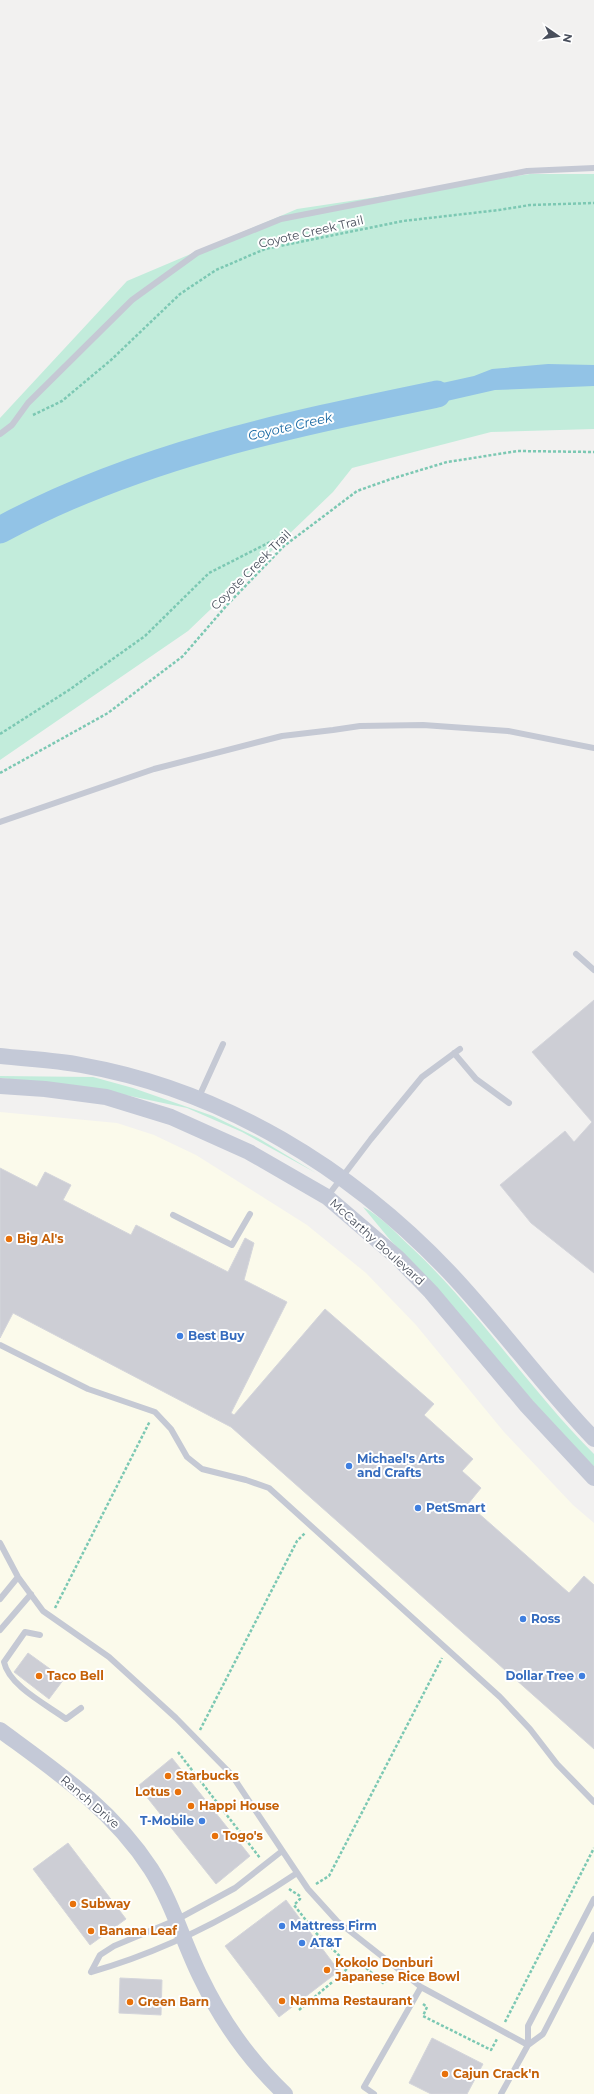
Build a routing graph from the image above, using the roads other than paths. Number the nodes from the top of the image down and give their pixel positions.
1 (594, 168) edge
2 (0, 434) edge
3 (594, 748) edge
4 (0, 822) edge
5 (576, 954) dead end
6 (594, 970) edge
7 (223, 1044) dead end
8 (460, 1049) dead end
9 (454, 1053) junction
10 (0, 1056) edge
11 (0, 1086) edge
12 (198, 1099) junction
13 (509, 1103) dead end
14 (342, 1177) junction
15 (327, 1197) junction
16 (250, 1214) dead end
17 (173, 1215) dead end
18 (0, 1345) edge
19 (594, 1439) edge
20 (594, 1478) edge
21 (0, 1543) edge
22 (18, 1577) junction
23 (31, 1594) junction
24 (0, 1599) edge
25 (0, 1630) edge
26 (40, 1635) dead end
27 (82, 1708) dead end
28 (0, 1730) edge
29 (594, 1802) edge
30 (282, 1851) junction
31 (297, 1873) junction
32 (594, 1899) edge
33 (176, 1920) junction
34 (594, 1935) edge
35 (184, 1938) junction
36 (421, 1987) junction
37 (528, 2046) junction
38 (285, 2094) edge
39 (374, 2094) edge
40 (501, 2094) edge

1 - 2 lane
3 - 4 lane
5 - 6 lane
7 - 12 lane
8 - 9 lane
9 - 13 lane
9 - 14 lane
10 - 12 main road
11 - 15 main road, McCarthy Boulevard
12 - 14 main road
14 - 15 lane
14 - 19 main road
15 - 20 main road, McCarthy Boulevard
16 - 17 lane
18 - 29 lane
21 - 22 lane
22 - 23 lane
22 - 24 lane
23 - 25 lane
23 - 30 lane
26 - 27 lane
28 - 33 main road, Ranch Drive
30 - 31 lane
30 - 33 lane
31 - 35 lane
31 - 36 lane
32 - 37 lane
33 - 35 main road, Ranch Drive
33 - 35 lane
34 - 37 lane
35 - 38 main road, Ranch Drive
36 - 37 lane
36 - 39 lane
37 - 40 lane

